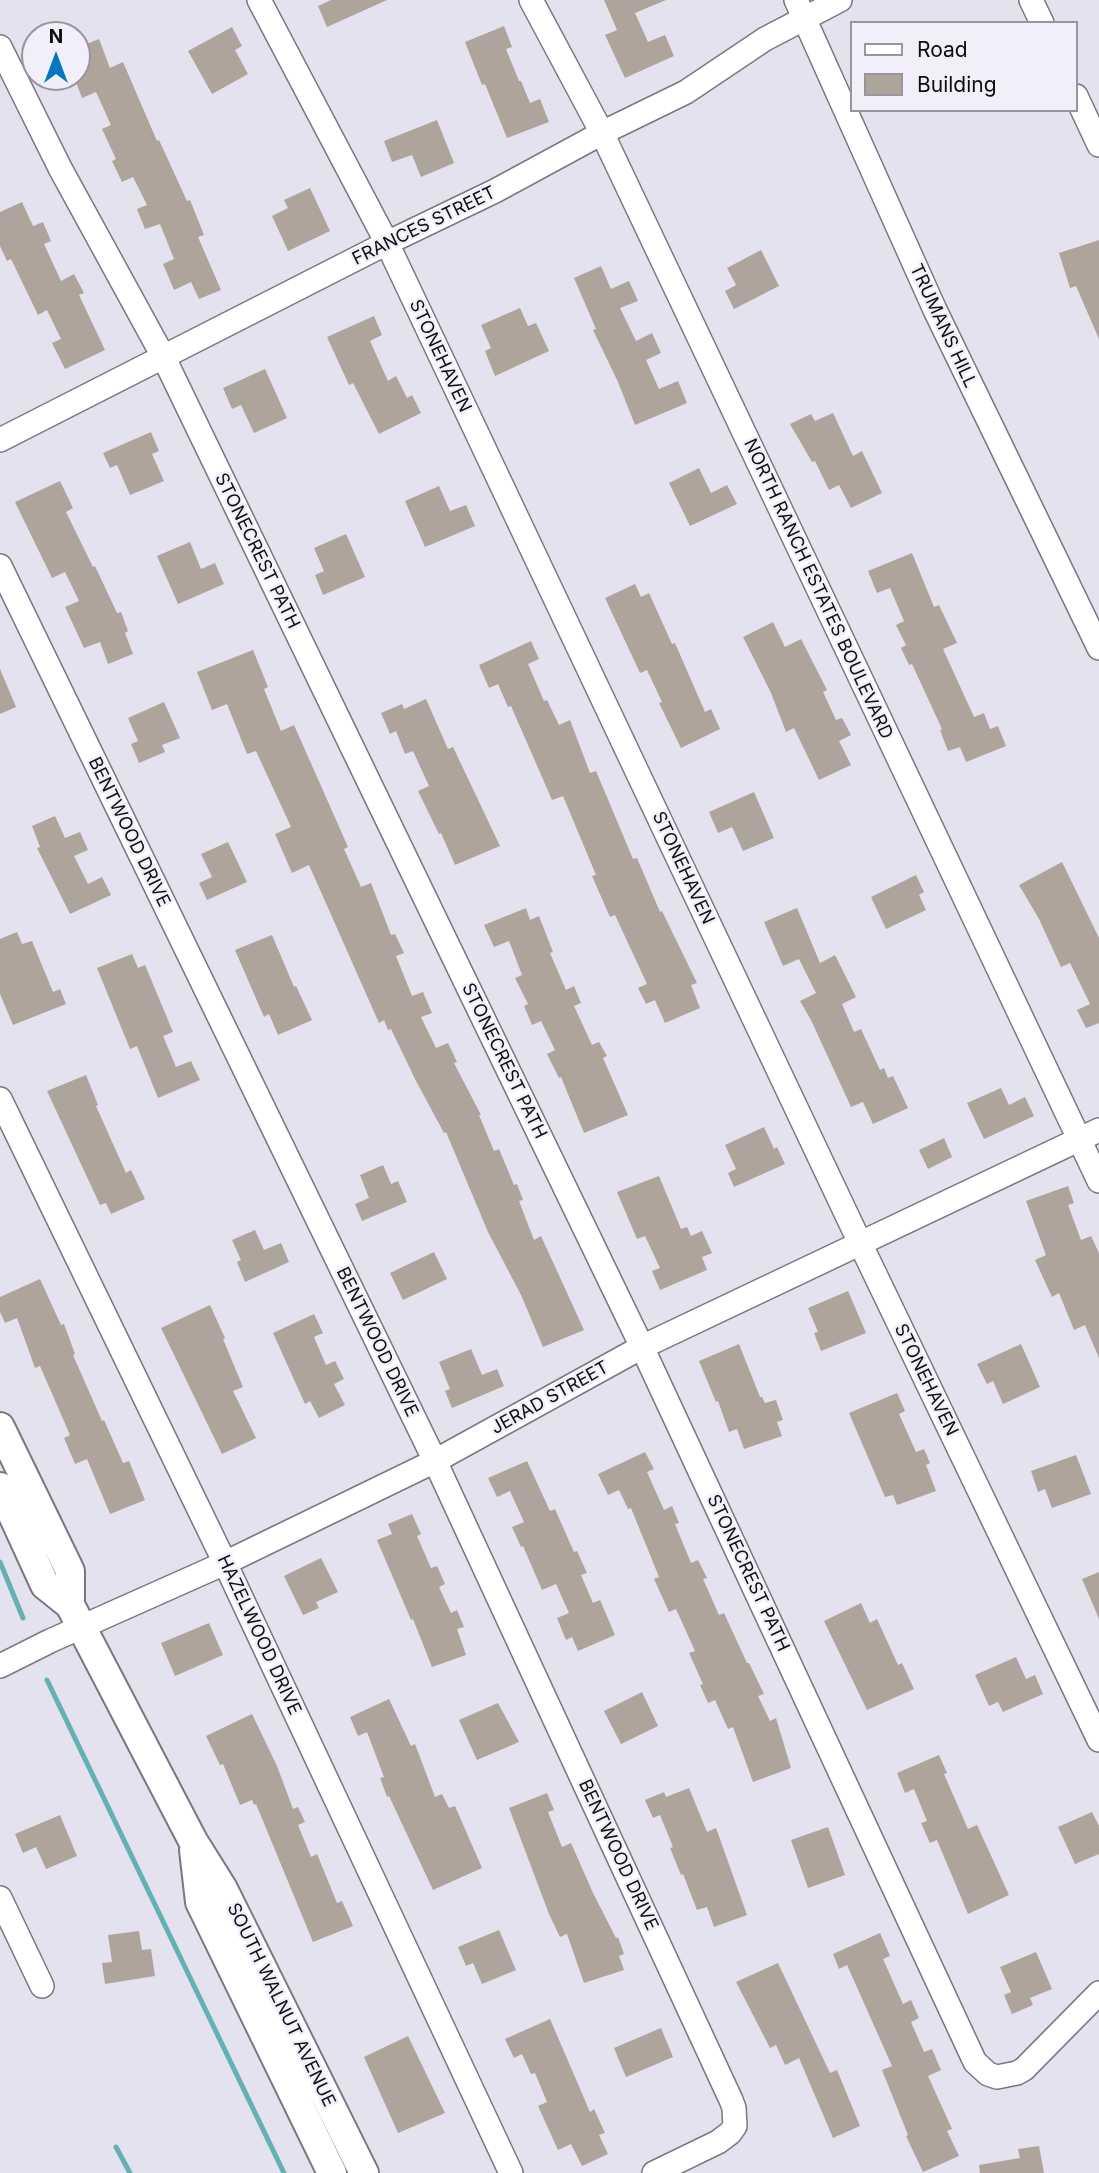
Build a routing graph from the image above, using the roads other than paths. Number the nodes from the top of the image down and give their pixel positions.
1 (259, 0) edge
2 (531, 0) edge
3 (840, 0) edge
4 (1031, 0) edge
5 (801, 9) edge
6 (1041, 21) edge
7 (0, 47) edge
8 (1078, 100) edge
9 (602, 133) junction
10 (1099, 145) edge
11 (387, 243) junction
12 (164, 358) junction
13 (0, 440) edge
14 (0, 566) edge
15 (1099, 648) edge
16 (0, 1099) edge
17 (1089, 1135) edge
18 (1099, 1181) edge
19 (861, 1245) junction
20 (642, 1347) junction
21 (0, 1427) edge
22 (435, 1461) junction
23 (0, 1487) edge
24 (225, 1563) junction
25 (76, 1616) junction
26 (0, 1666) edge
27 (1099, 1740) edge
28 (193, 1840) junction
29 (0, 1898) edge
30 (43, 1986) dead end
31 (1099, 1993) edge
32 (332, 2173) edge
33 (364, 2173) edge
34 (511, 2173) edge
35 (654, 2173) edge

1 - 11 street, STONEHAVEN
2 - 9 street, NORTH RANCH ESTATES BOULEVARD
3 - 5 street, FRANCES STREET
4 - 6 street
5 - 9 street, FRANCES STREET
5 - 15 street, TRUMANS HILL
7 - 12 street, STONECREST PATH
8 - 10 street
9 - 11 street, FRANCES STREET
9 - 17 street, NORTH RANCH ESTATES BOULEVARD
11 - 12 street, FRANCES STREET
11 - 19 street, STONEHAVEN
12 - 13 street, FRANCES STREET
12 - 20 street, STONECREST PATH
14 - 22 street, BENTWOOD DRIVE
16 - 24 street, HAZELWOOD DRIVE
17 - 18 street, NORTH RANCH ESTATES BOULEVARD
17 - 19 street, JERAD STREET
19 - 20 street, JERAD STREET
19 - 27 street, STONEHAVEN
20 - 22 street, JERAD STREET
20 - 31 street, STONECREST PATH
21 - 25 street, SOUTH WALNUT AVENUE
22 - 24 street, JERAD STREET
22 - 35 street, BENTWOOD DRIVE
23 - 25 street, SOUTH WALNUT AVENUE
24 - 25 street, JERAD STREET
24 - 34 street, HAZELWOOD DRIVE
25 - 26 street, JERAD STREET
25 - 28 street, SOUTH WALNUT AVENUE
28 - 32 street, SOUTH WALNUT AVENUE
28 - 33 street, SOUTH WALNUT AVENUE
29 - 30 street

